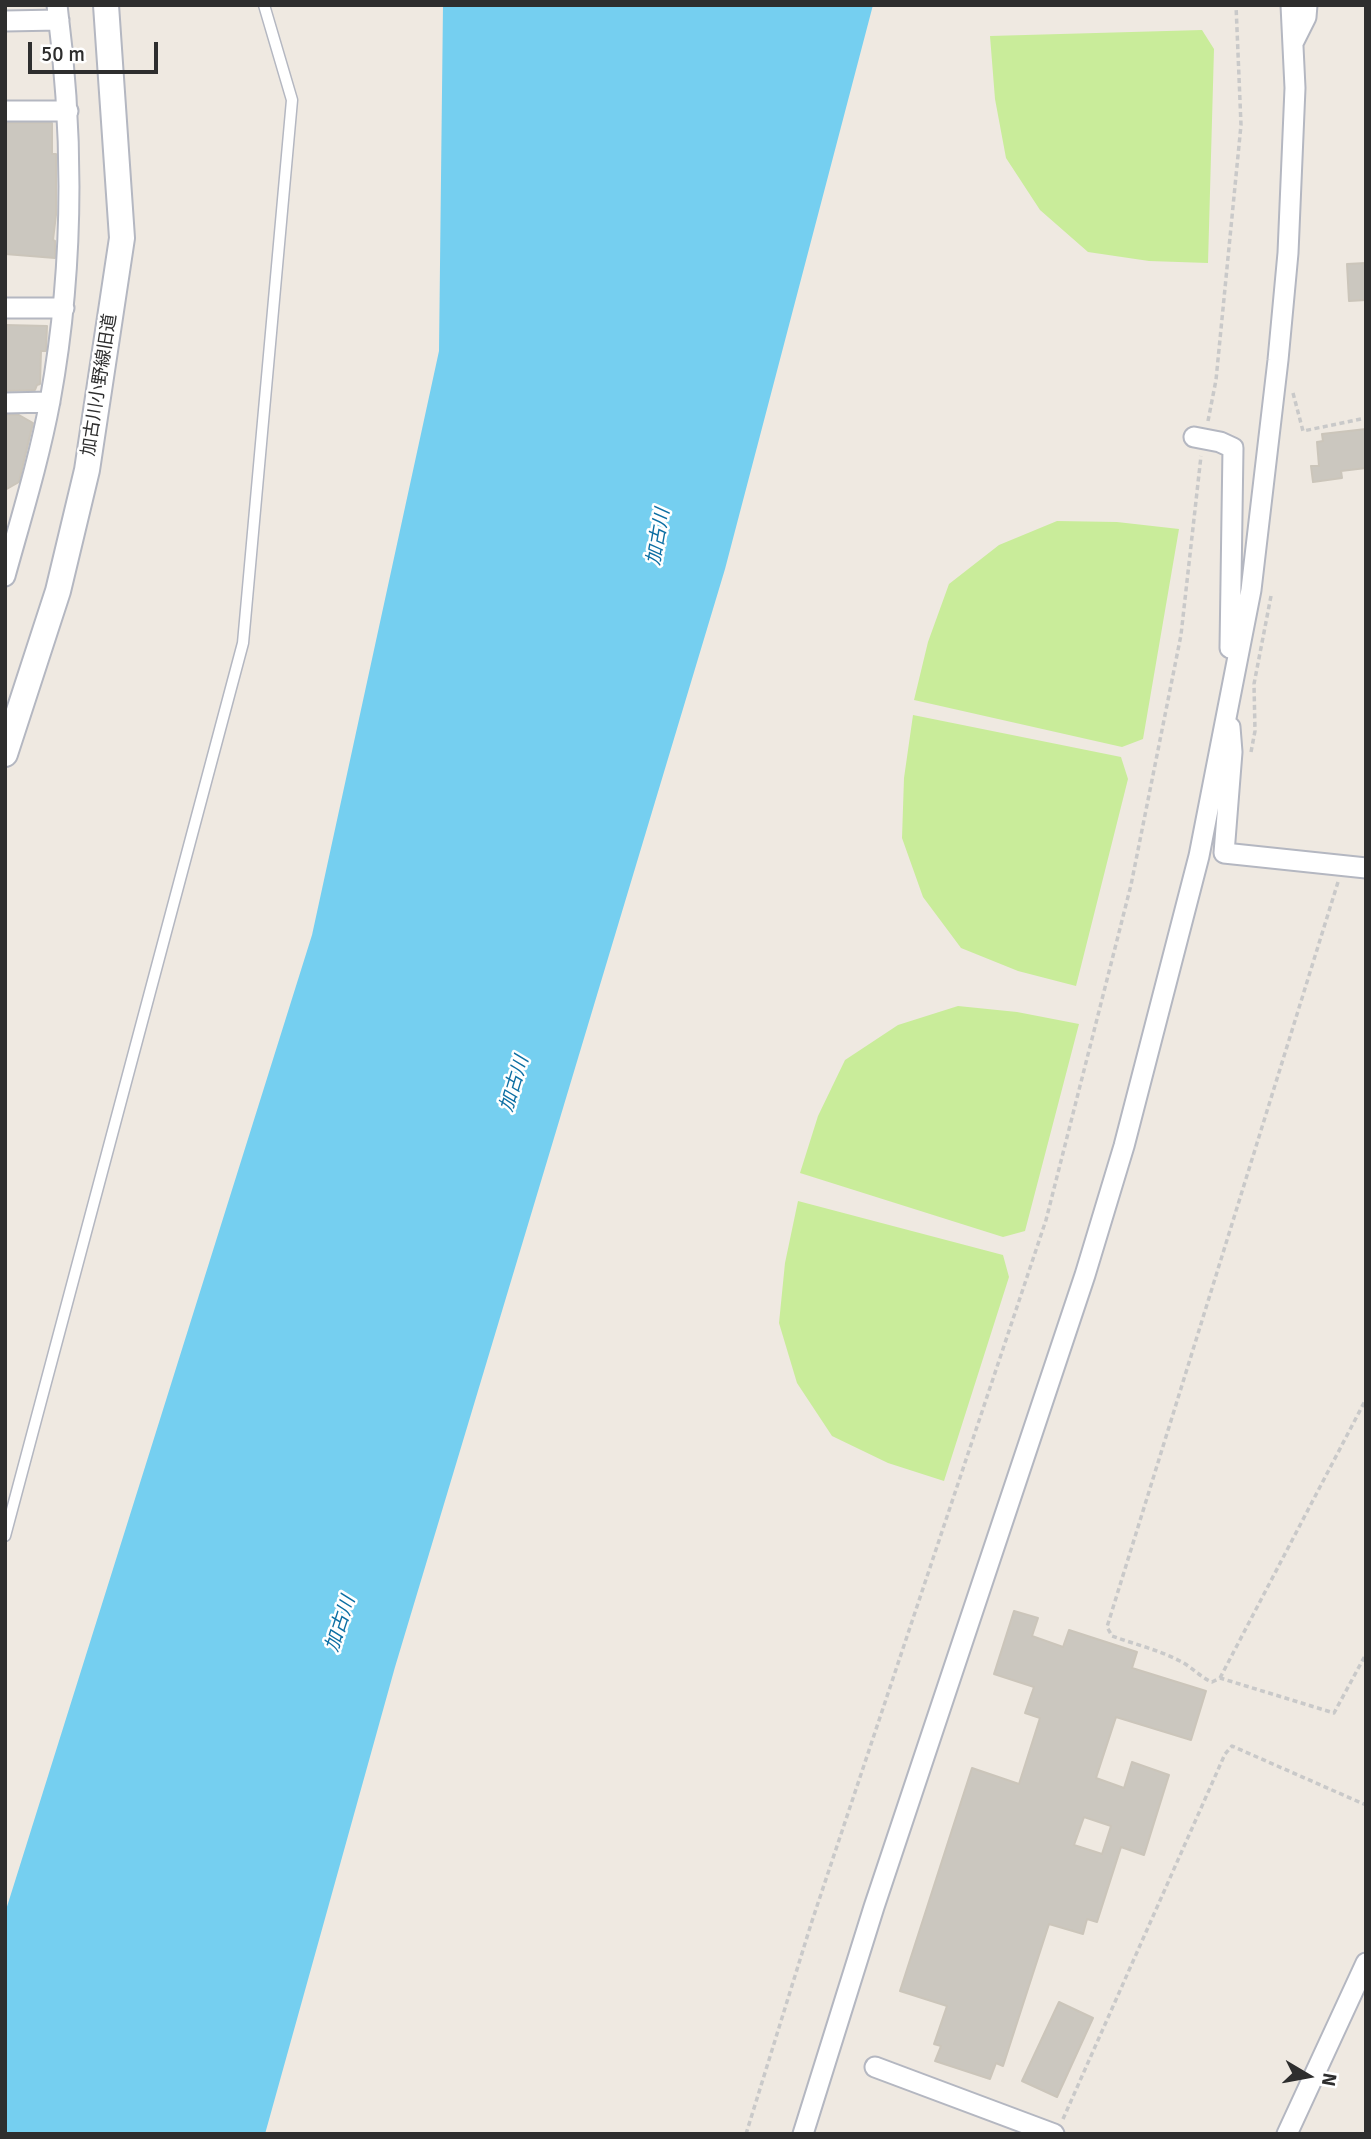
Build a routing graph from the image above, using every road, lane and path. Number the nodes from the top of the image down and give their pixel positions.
1 (106, 5) edge
2 (264, 5) edge
3 (1236, 5) edge
4 (1291, 5) edge
5 (1307, 5) edge
6 (58, 13) edge
7 (5, 21) edge
8 (1293, 44) junction
9 (5, 111) edge
10 (68, 111) junction
11 (5, 308) edge
12 (64, 308) junction
13 (1278, 360) junction
14 (5, 402) edge
15 (50, 402) junction
16 (1366, 418) edge
17 (1199, 438) junction
18 (5, 576) edge
19 (1270, 596) dead end
20 (1227, 703) junction
21 (5, 754) edge
22 (1250, 757) dead end
23 (1343, 865) junction
24 (1366, 868) edge
25 (1366, 1399) edge
26 (5, 1536) edge
27 (1366, 1654) edge
28 (1220, 1678) junction
29 (1366, 1805) edge
30 (1366, 1963) edge
31 (875, 2067) dead end
32 (1058, 2127) edge
33 (746, 2134) edge
34 (803, 2134) edge
35 (1287, 2134) edge

1 - 21 street, 加古川小野線旧道
2 - 26 lane
3 - 17 path
4 - 8 street
5 - 8 street
6 - 7 street
6 - 10 street
8 - 13 street
9 - 10 street
10 - 12 street
11 - 12 street
12 - 15 street
13 - 16 path
13 - 20 street
14 - 15 street
15 - 18 street
17 - 20 street
17 - 33 path
19 - 22 path
20 - 23 street
20 - 34 street
23 - 24 street
23 - 28 path
25 - 28 path
27 - 28 path
29 - 32 path
30 - 35 street
31 - 32 street

